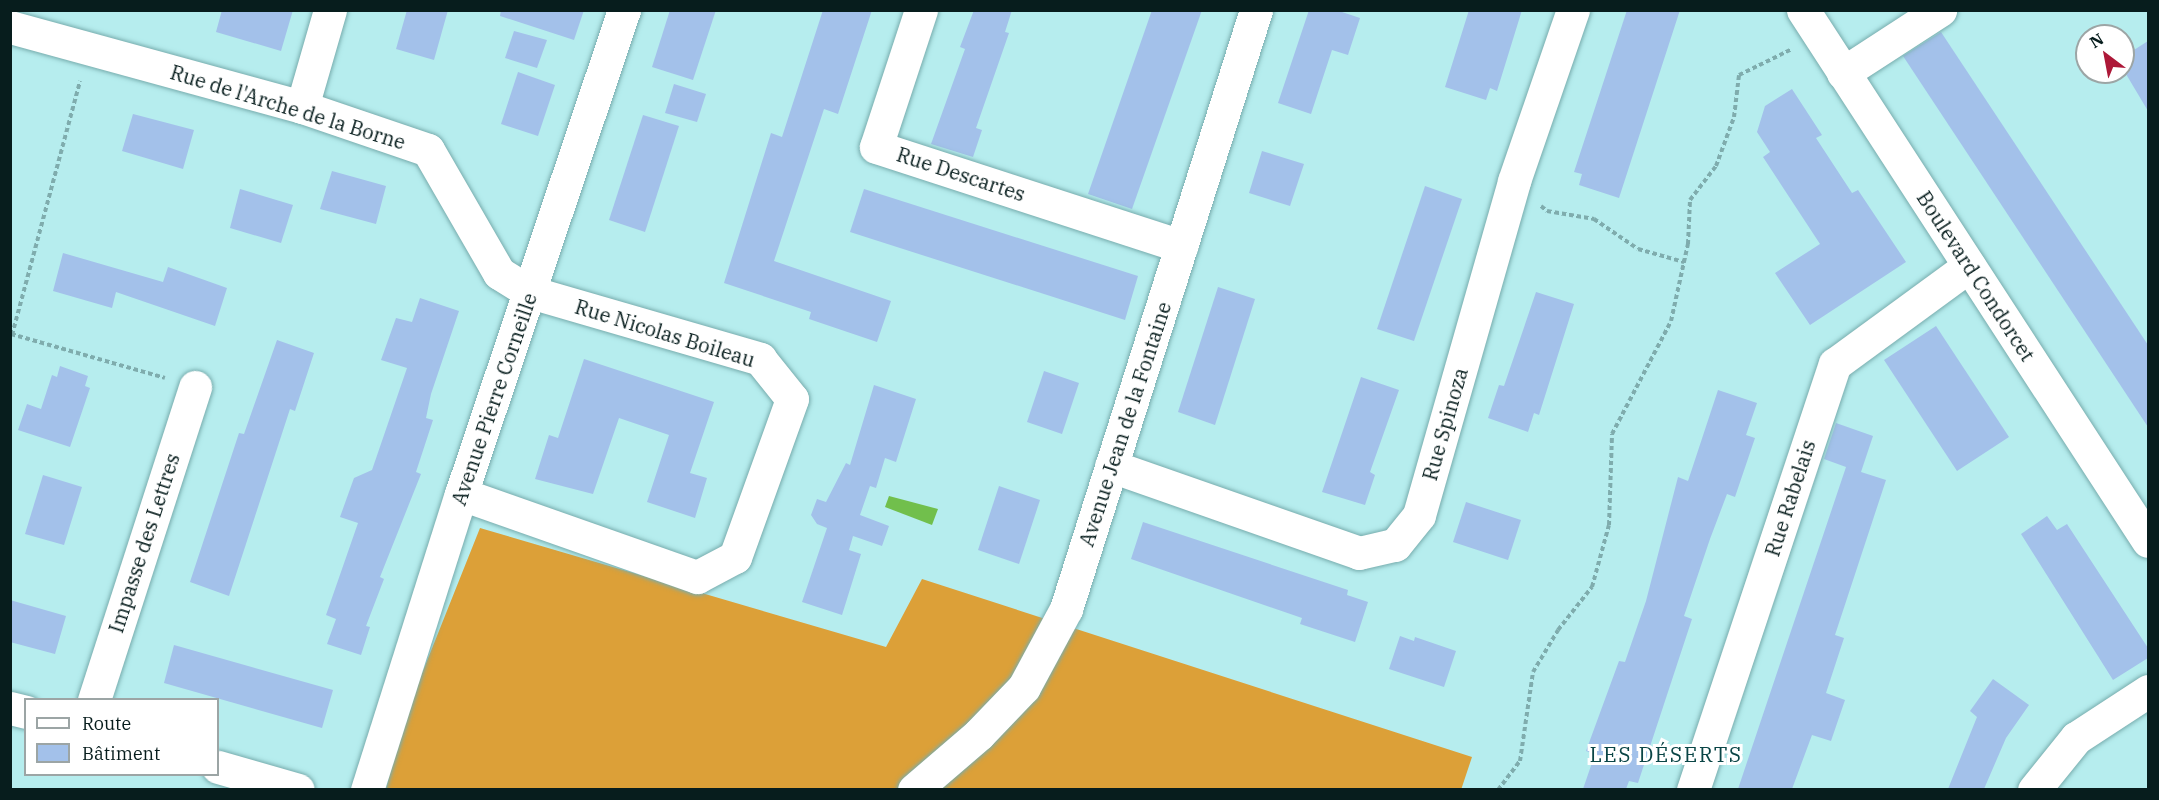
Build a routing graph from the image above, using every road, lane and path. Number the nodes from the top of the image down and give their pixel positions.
1 (330, 10) edge
2 (624, 10) edge
3 (921, 10) edge
4 (1256, 10) edge
5 (1573, 10) edge
6 (1940, 10) edge
7 (46, 23) edge
8 (1811, 23) edge
9 (10, 27) edge
10 (89, 48) junction
11 (1844, 73) junction
12 (302, 107) junction
13 (1514, 181) junction
14 (1181, 246) junction
15 (1684, 262) junction
16 (1969, 266) junction
17 (530, 292) junction
18 (11, 334) edge
19 (195, 387) joint
20 (1111, 466) junction
21 (461, 494) junction
22 (2148, 541) edge
23 (2148, 691) edge
24 (94, 698) edge
25 (219, 767) edge
26 (298, 789) edge
27 (367, 789) edge
28 (914, 789) edge
29 (1498, 789) edge
30 (1693, 789) edge
31 (2034, 789) edge

1 - 12 street
2 - 17 street, Avenue Pierre Corneille
3 - 14 street, Rue Descartes
4 - 14 street, Avenue Jean de la Fontaine
5 - 13 street, Rue Spinoza
6 - 11 street
7 - 9 street, Rue de l'Arche de la Borne
7 - 10 street, Rue de l'Arche de la Borne
8 - 11 street, Boulevard Condorcet
8 - 15 path
10 - 12 street, Rue de l'Arche de la Borne
10 - 18 path
11 - 16 street, Boulevard Condorcet
12 - 17 street, Rue de l'Arche de la Borne
13 - 15 path
13 - 20 street, Rue Spinoza
14 - 20 street, Avenue Jean de la Fontaine
15 - 29 path
16 - 22 street, Boulevard Condorcet
16 - 30 street, Rue Rabelais
17 - 21 street, Avenue Pierre Corneille
17 - 21 street, Rue Nicolas Boileau
18 - 19 path
19 - 24 street, Impasse des Lettres
20 - 28 street, Avenue Jean de la Fontaine
21 - 27 street, Avenue Pierre Corneille
23 - 31 street
25 - 26 street

